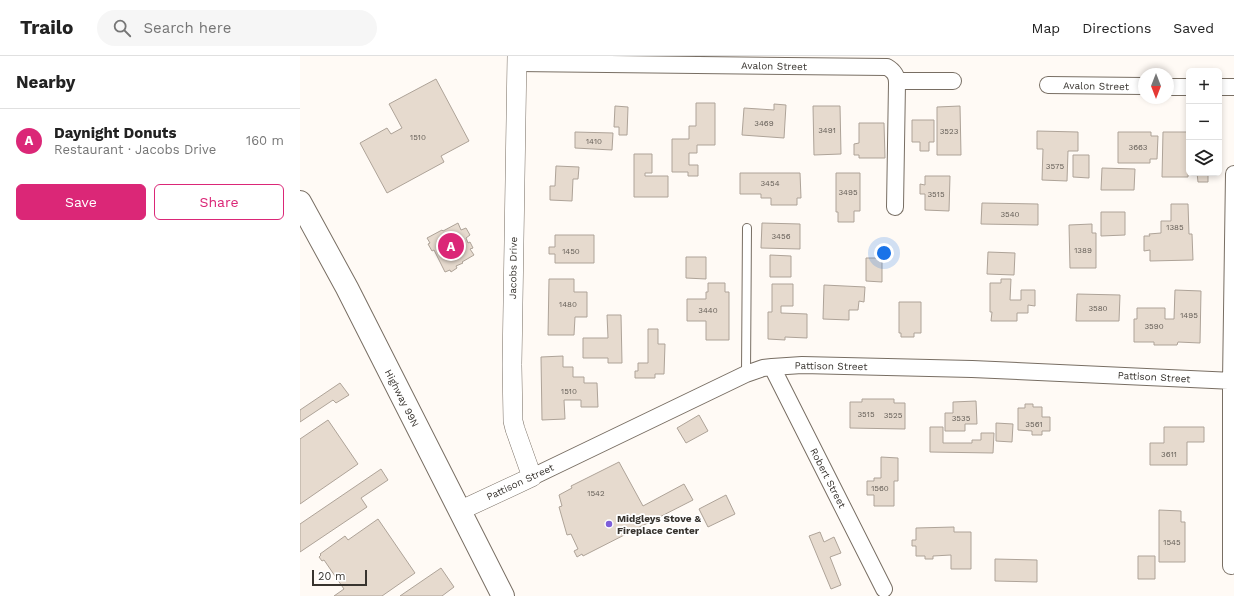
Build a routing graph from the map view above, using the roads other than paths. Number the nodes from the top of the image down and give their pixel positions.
1 (517, 60) edge
2 (897, 81) junction
3 (953, 81) dead end
4 (1048, 85) dead end
5 (1138, 86) edge
6 (1174, 87) edge
7 (1186, 87) edge
8 (1222, 87) edge
9 (1234, 87) edge
10 (1234, 174) edge
11 (300, 202) edge
12 (896, 207) dead end
13 (747, 228) dead end
14 (772, 367) junction
15 (746, 374) junction
16 (1232, 381) edge
17 (532, 476) junction
18 (459, 511) junction
19 (1231, 566) dead end
20 (884, 589) dead end
21 (503, 596) edge

1 - 2 street, Avalon Street
1 - 17 street, Jacobs Drive
2 - 3 street
2 - 12 street
4 - 5 street, Avalon Street
6 - 7 street
8 - 9 street
10 - 16 street
11 - 18 main road, Highway 99N
13 - 15 lane
14 - 15 street, Pattison Street
14 - 16 street, Pattison Street
14 - 20 street, Robert Street
15 - 17 street, Pattison Street
16 - 19 street
17 - 18 street, Pattison Street
18 - 21 main road, Highway 99N

